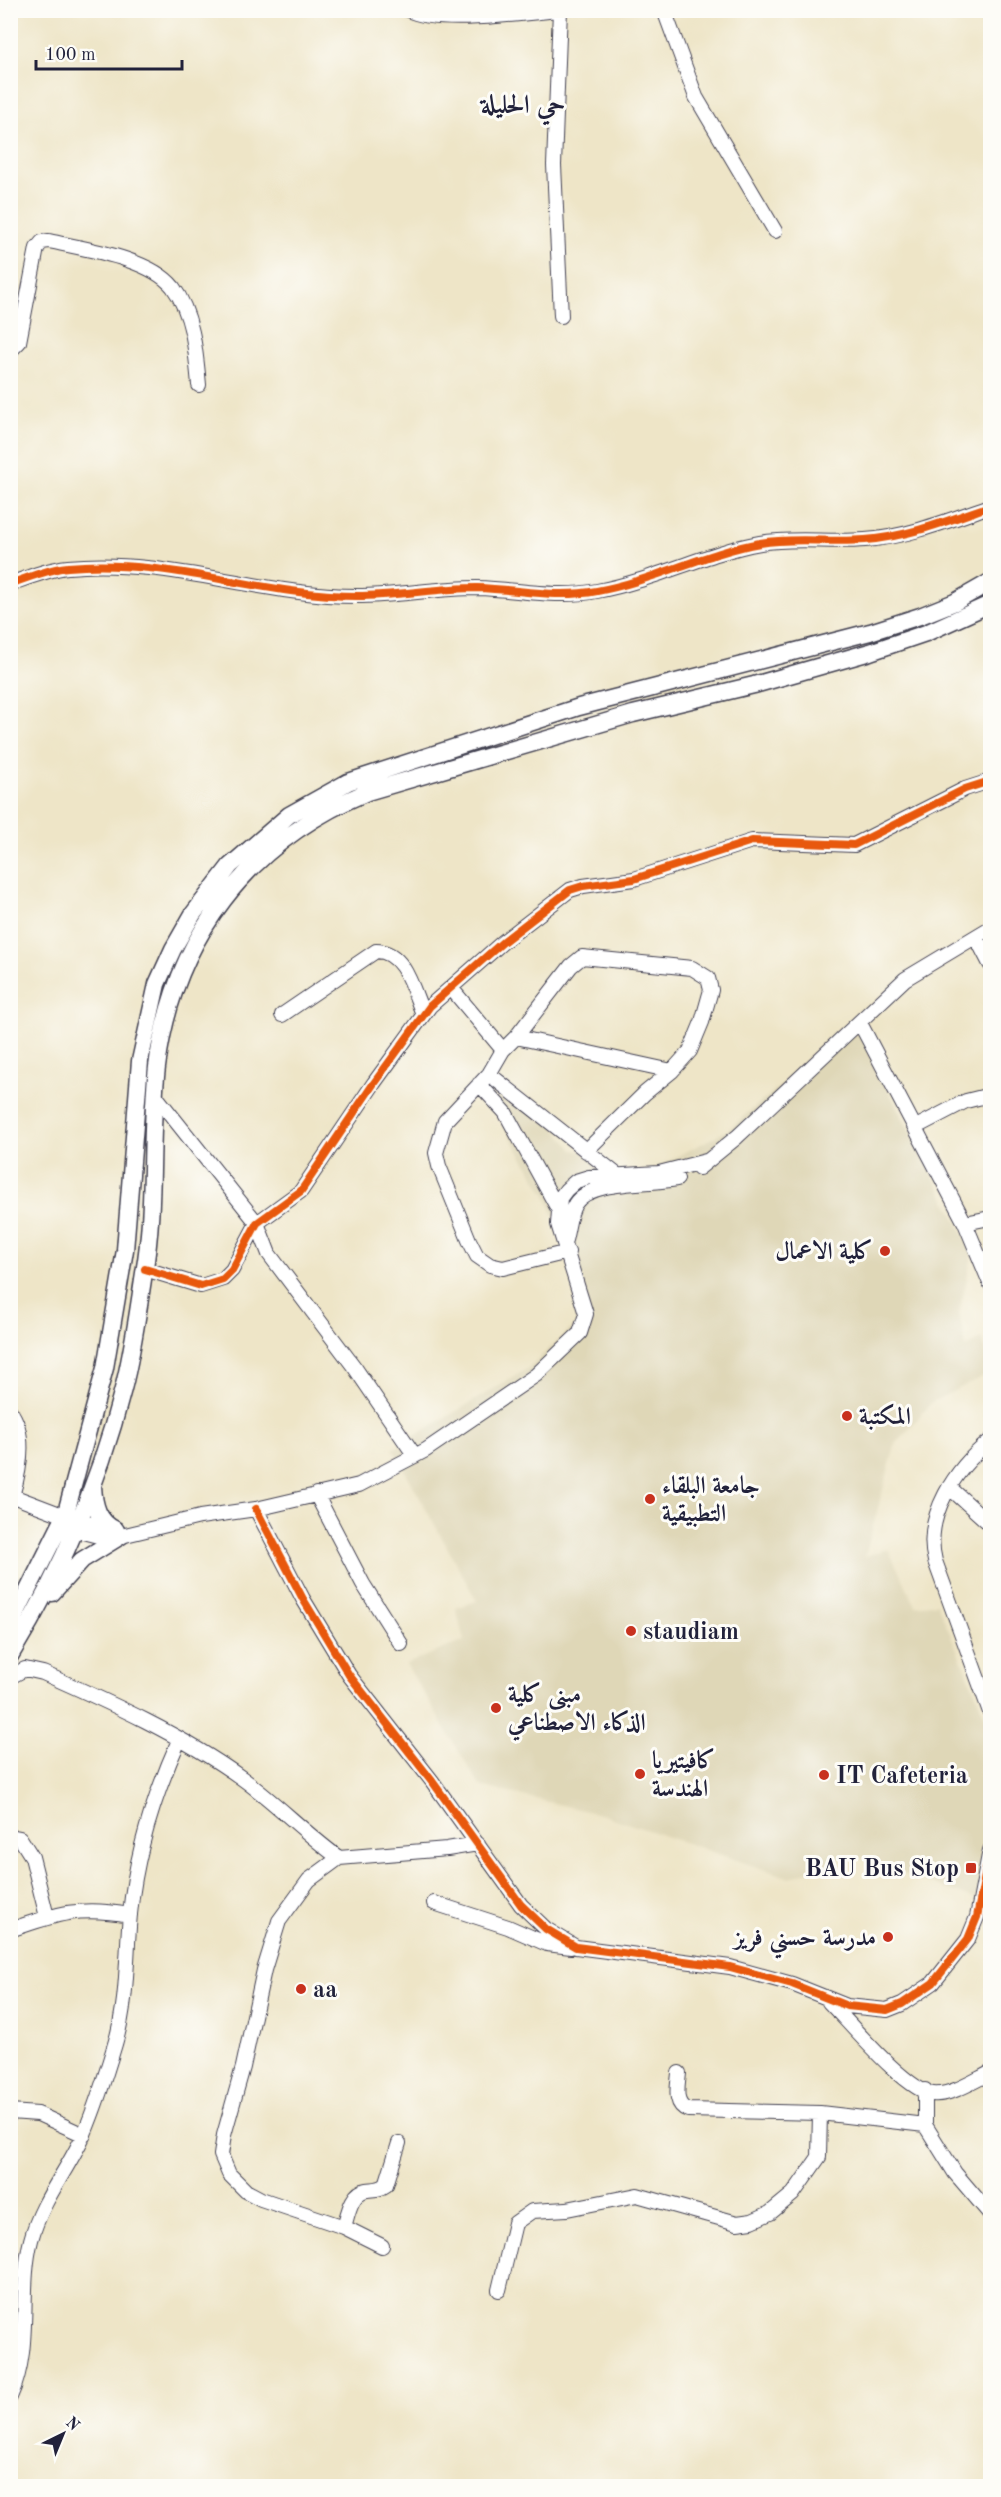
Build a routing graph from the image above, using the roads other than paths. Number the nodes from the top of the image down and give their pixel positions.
1 (408, 10) edge
2 (559, 10) edge
3 (663, 10) edge
4 (775, 231) dead end
5 (561, 316) dead end
6 (10, 351) edge
7 (199, 385) dead end
8 (990, 506) edge
9 (990, 582) edge
10 (10, 584) edge
11 (990, 604) edge
12 (627, 696) junction
13 (633, 714) junction
14 (990, 781) edge
15 (990, 928) edge
16 (976, 937) junction
17 (990, 964) edge
18 (451, 988) junction
19 (423, 1014) junction
20 (282, 1015) dead end
21 (860, 1023) junction
22 (516, 1037) junction
23 (503, 1050) junction
24 (672, 1071) junction
25 (489, 1074) junction
26 (479, 1084) junction
27 (155, 1095) junction
28 (990, 1095) edge
29 (916, 1126) junction
30 (586, 1151) junction
31 (705, 1161) junction
32 (616, 1174) junction
33 (558, 1209) junction
34 (990, 1218) edge
35 (257, 1223) junction
36 (965, 1223) junction
37 (566, 1246) junction
38 (145, 1269) junction
39 (990, 1283) edge
40 (10, 1411) edge
41 (990, 1441) edge
42 (415, 1456) junction
43 (93, 1484) junction
44 (949, 1487) junction
45 (316, 1494) junction
46 (11, 1496) edge
47 (255, 1509) junction
48 (71, 1523) junction
49 (990, 1524) edge
50 (118, 1533) junction
51 (35, 1611) junction
52 (10, 1626) edge
53 (401, 1644) dead end
54 (10, 1656) edge
55 (10, 1677) edge
56 (990, 1712) edge
57 (179, 1740) junction
58 (10, 1836) edge
59 (478, 1844) junction
60 (990, 1850) edge
61 (339, 1858) junction
62 (434, 1903) dead end
63 (985, 1911) edge
64 (130, 1915) junction
65 (47, 1917) junction
66 (10, 1930) edge
67 (576, 1947) junction
68 (827, 2000) junction
69 (679, 2073) dead end
70 (990, 2073) edge
71 (925, 2090) junction
72 (10, 2112) edge
73 (820, 2113) junction
74 (925, 2125) junction
75 (84, 2135) junction
76 (399, 2143) dead end
77 (990, 2214) edge
78 (344, 2227) junction
79 (382, 2246) dead end
80 (499, 2290) dead end
81 (10, 2397) edge

1 - 2 street
2 - 5 street
3 - 4 street
6 - 7 street
8 - 10 street
9 - 12 main road
11 - 13 main road
12 - 13 main road
12 - 48 main road
13 - 27 main road
14 - 18 street
15 - 16 street
16 - 17 street
16 - 21 street
18 - 19 street
18 - 23 street
19 - 20 street
19 - 35 street
21 - 29 street
21 - 31 street
22 - 23 street
22 - 24 street
22 - 24 street
23 - 25 street
24 - 30 street
25 - 26 street
25 - 30 street
26 - 33 street
26 - 37 street
27 - 35 street
27 - 38 main road
28 - 29 street
29 - 36 street
30 - 32 street
31 - 32 street
31 - 37 street
32 - 33 street
33 - 37 street
34 - 36 street
35 - 38 street
35 - 42 street
36 - 39 street
37 - 42 street
38 - 43 main road
40 - 46 street
41 - 44 street
42 - 45 street
43 - 48 main road
43 - 50 main road
44 - 49 street
44 - 56 street
45 - 47 street
45 - 53 street
46 - 48 street
47 - 50 street
47 - 59 street
48 - 50 street
48 - 51 main road
48 - 52 main road
50 - 51 main road
51 - 54 main road
55 - 57 street
57 - 61 street
57 - 64 street
58 - 65 street
59 - 61 street
59 - 67 street
60 - 63 street
61 - 78 street
62 - 67 street
63 - 68 street
64 - 65 street
64 - 75 street
65 - 66 street
67 - 68 street
68 - 71 street
69 - 73 street
70 - 71 street
71 - 74 street
72 - 75 street
73 - 74 street
73 - 80 street
74 - 77 street
75 - 81 street
76 - 78 street
78 - 79 street

